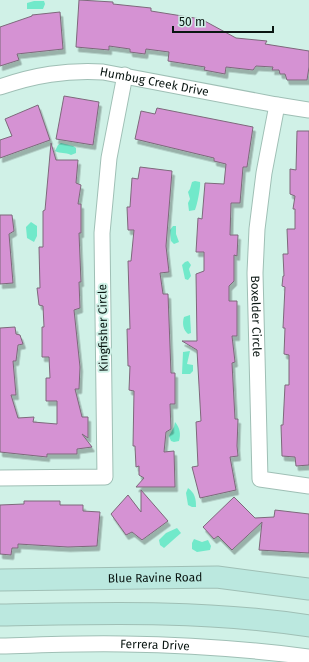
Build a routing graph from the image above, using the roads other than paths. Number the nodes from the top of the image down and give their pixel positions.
1 (125, 75) junction
2 (0, 87) edge
3 (276, 105) junction
4 (309, 110) edge
5 (0, 478) edge
6 (309, 486) edge
7 (0, 580) edge
8 (309, 589) edge
9 (0, 615) edge
10 (309, 626) edge
11 (0, 646) edge
12 (309, 657) edge

1 - 2 street, Humbug Creek Drive
1 - 3 street, Humbug Creek Drive
1 - 5 street, Kingfisher Circle
3 - 4 street, Humbug Creek Drive
3 - 6 street, Boxelder Circle
7 - 8 main road, Blue Ravine Road
9 - 10 main road
11 - 12 street, Ferrera Drive

